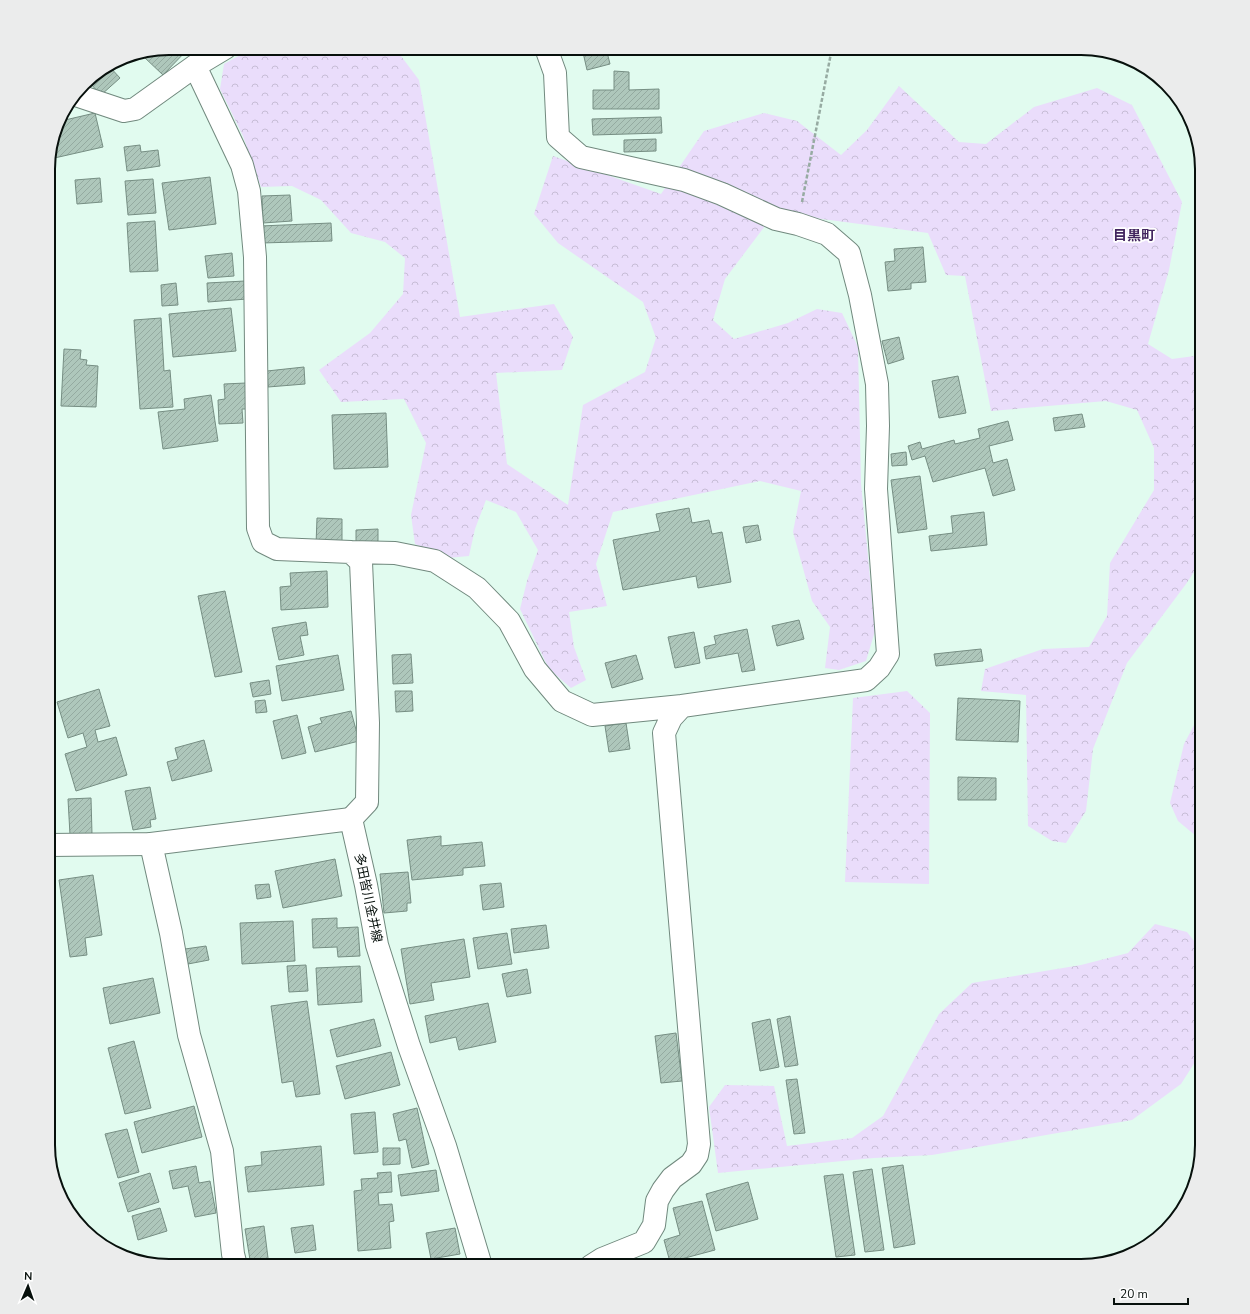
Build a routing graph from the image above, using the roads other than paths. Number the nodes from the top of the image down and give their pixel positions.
1 (214, 55) edge
2 (549, 55) edge
3 (196, 66) junction
4 (81, 97) edge
5 (351, 552) junction
6 (682, 706) junction
7 (351, 819) junction
8 (151, 844) junction
9 (55, 845) edge
10 (234, 1259) edge
11 (479, 1259) edge
12 (602, 1259) edge

1 - 3 street
2 - 6 street
3 - 4 street
3 - 5 street
5 - 6 street
5 - 7 street
6 - 12 street
7 - 8 street
7 - 11 street, 多田皆川金井線
8 - 9 street
8 - 10 street

